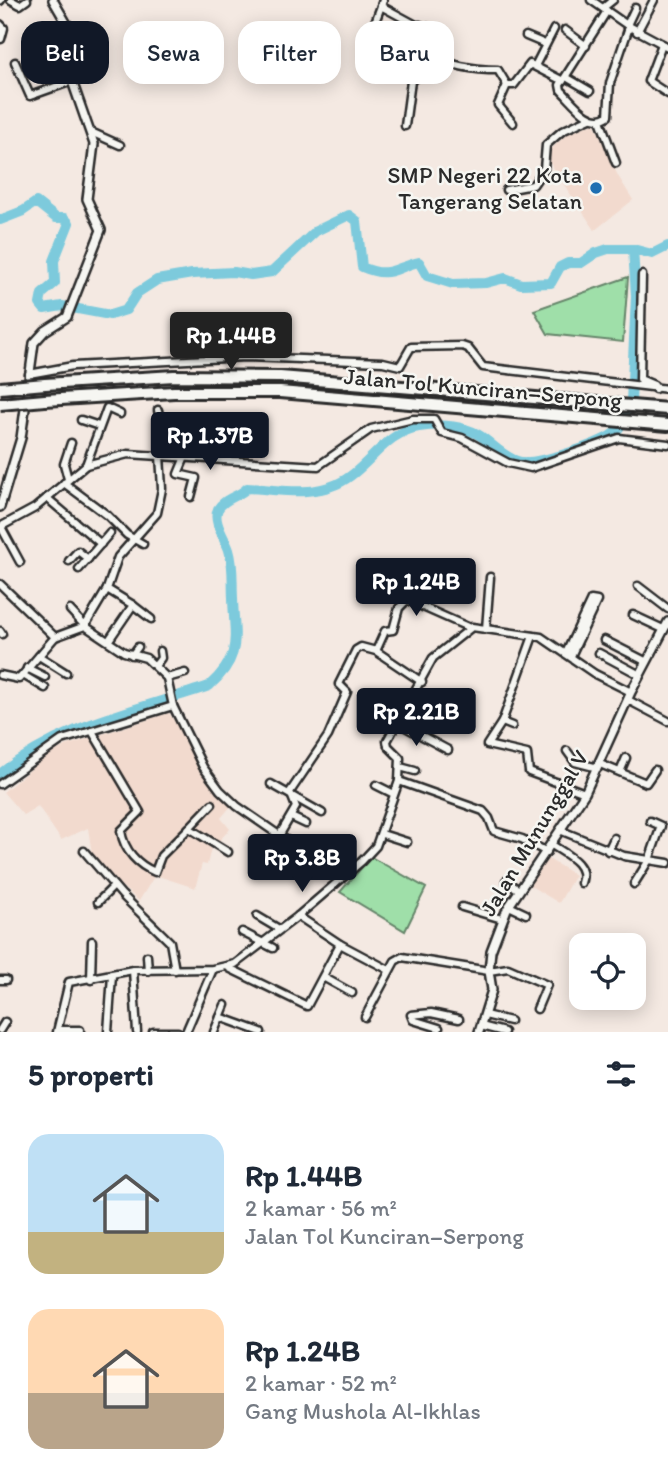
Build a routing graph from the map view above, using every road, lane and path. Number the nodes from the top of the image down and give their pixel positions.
1 (11, 0) edge
2 (27, 0) edge
3 (53, 0) edge
4 (591, 0) edge
5 (613, 0) edge
6 (654, 0) edge
7 (382, 3) edge
8 (635, 8) dead end
9 (605, 9) junction
10 (67, 21) edge
11 (375, 21) edge
12 (413, 21) edge
13 (0, 24) edge
14 (628, 26) junction
15 (554, 29) dead end
16 (565, 30) dead end
17 (638, 32) junction
18 (526, 36) dead end
19 (1, 39) edge
20 (545, 44) junction
21 (586, 46) junction
22 (665, 46) edge
23 (15, 62) dead end
24 (454, 62) edge
25 (536, 66) junction
26 (21, 76) edge
27 (565, 79) junction
28 (25, 84) edge
29 (64, 84) edge
30 (73, 84) edge
31 (411, 84) edge
32 (507, 85) junction
33 (590, 91) dead end
34 (668, 94) edge
35 (590, 118) junction
36 (600, 120) junction
37 (513, 123) dead end
38 (405, 126) dead end
39 (91, 132) junction
40 (120, 145) dead end
41 (617, 163) dead end
42 (506, 190) dead end
43 (642, 275) dead end
44 (29, 374) junction
45 (0, 388) edge
46 (651, 389) junction
47 (668, 389) edge
48 (0, 404) edge
49 (668, 409) edge
50 (158, 410) dead end
51 (120, 414) dead end
52 (81, 420) dead end
53 (668, 425) edge
54 (99, 426) junction
55 (222, 434) dead end
56 (71, 443) dead end
57 (668, 444) edge
58 (162, 455) junction
59 (186, 457) junction
60 (86, 465) junction
61 (66, 481) junction
62 (47, 498) junction
63 (191, 498) dead end
64 (0, 508) edge
65 (0, 527) edge
66 (110, 533) dead end
67 (139, 542) junction
68 (101, 544) junction
69 (88, 559) junction
70 (69, 561) dead end
71 (20, 562) dead end
72 (79, 569) dead end
73 (490, 576) dead end
74 (0, 583) edge
75 (638, 586) dead end
76 (107, 589) junction
77 (133, 606) junction
78 (668, 609) edge
79 (70, 610) dead end
80 (633, 615) dead end
81 (151, 619) dead end
82 (85, 626) junction
83 (666, 626) edge
84 (470, 628) junction
85 (486, 629) junction
86 (533, 636) junction
87 (55, 637) junction
88 (108, 640) junction
89 (604, 640) dead end
90 (138, 647) dead end
91 (160, 651) dead end
92 (376, 651) junction
93 (599, 653) dead end
94 (569, 654) junction
95 (132, 655) junction
96 (39, 656) junction
97 (646, 662) junction
98 (155, 666) junction
99 (27, 668) junction
100 (66, 673) dead end
101 (185, 673) dead end
102 (0, 675) edge
103 (640, 675) junction
104 (45, 677) dead end
105 (20, 678) junction
106 (167, 678) junction
107 (422, 682) junction
108 (45, 688) dead end
109 (631, 692) junction
110 (628, 700) junction
111 (172, 704) junction
112 (668, 721) edge
113 (396, 722) junction
114 (502, 722) junction
115 (512, 726) dead end
116 (92, 732) junction
117 (448, 750) dead end
118 (567, 751) dead end
119 (626, 758) dead end
120 (599, 766) junction
121 (400, 767) junction
122 (655, 770) dead end
123 (415, 771) dead end
124 (620, 772) junction
125 (399, 781) junction
126 (0, 784) edge
127 (271, 784) dead end
128 (376, 785) dead end
129 (290, 792) junction
130 (585, 793) junction
131 (394, 794) junction
132 (212, 804) dead end
133 (322, 813) dead end
134 (291, 817) junction
135 (650, 821) dead end
136 (306, 824) dead end
137 (189, 828) junction
138 (562, 831) junction
139 (382, 834) junction
140 (279, 836) junction
141 (614, 838) dead end
142 (407, 842) dead end
143 (550, 848) junction
144 (84, 851) dead end
145 (608, 851) junction
146 (228, 852) dead end
147 (649, 860) junction
148 (668, 863) edge
149 (341, 878) junction
150 (506, 881) dead end
151 (581, 883) dead end
152 (634, 884) dead end
153 (114, 886) junction
154 (519, 890) junction
155 (98, 902) dead end
156 (462, 906) dead end
157 (509, 906) junction
158 (526, 914) dead end
159 (257, 916) dead end
160 (298, 916) junction
161 (502, 919) junction
162 (279, 929) junction
163 (242, 932) dead end
164 (92, 941) dead end
165 (261, 942) junction
166 (340, 944) junction
167 (273, 948) dead end
168 (147, 956) dead end
169 (229, 968) junction
170 (133, 970) junction
171 (175, 970) junction
172 (213, 970) junction
173 (148, 971) junction
174 (389, 971) junction
175 (489, 971) junction
176 (112, 975) junction
177 (323, 977) junction
178 (90, 980) junction
179 (352, 993) dead end
180 (225, 1005) dead end
181 (537, 1009) dead end
182 (442, 1014) junction
183 (485, 1015) junction
184 (220, 1017) junction
185 (365, 1017) dead end
186 (459, 1019) dead end
187 (510, 1021) dead end
188 (5, 1022) dead end
189 (480, 1029) edge
190 (0, 1030) edge
191 (80, 1030) dead end
192 (439, 1030) edge
193 (58, 1031) edge
194 (108, 1032) edge
195 (137, 1032) edge
196 (153, 1032) edge
197 (178, 1032) edge
198 (186, 1032) edge
199 (214, 1032) edge
200 (261, 1032) edge
201 (504, 1032) edge

1 - 2 street
3 - 10 street
4 - 9 street
5 - 9 street
6 - 17 street
7 - 11 street
7 - 12 street
8 - 14 street
9 - 14 street
9 - 21 street
13 - 19 street
14 - 17 street
14 - 36 street
15 - 20 street
16 - 21 street
17 - 22 street
18 - 20 street
20 - 25 street
21 - 27 street
22 - 34 street
23 - 26 street
24 - 32 street
25 - 27 street
25 - 32 street
27 - 33 street
27 - 35 street
28 - 29 street
30 - 39 street
31 - 38 street
32 - 37 street
35 - 36 street
35 - 42 street
36 - 41 street
39 - 40 street
39 - 44 street
43 - 46 street
44 - 46 street
44 - 64 street
45 - 49 highway, Jalan Tol Kunciran–Serpong, bridge
46 - 47 street
48 - 53 highway, Jalan Tol Kunciran–Serpong, bridge
50 - 58 street
51 - 54 street
52 - 54 street
54 - 60 street
55 - 59 street
56 - 61 street
57 - 59 street
58 - 59 street
58 - 60 street
58 - 67 street
59 - 63 street
60 - 61 street
61 - 62 street
61 - 67 street
62 - 65 street
62 - 68 street
65 - 71 street
66 - 68 street
67 - 76 street
68 - 69 street
69 - 70 street
69 - 72 street
73 - 85 street
74 - 87 street
75 - 78 street
76 - 77 street
76 - 82 street
77 - 81 street
77 - 88 street
79 - 82 street
80 - 83 street
82 - 87 street
82 - 88 street
83 - 97 street, Jalan Mununggal V
84 - 85 street
84 - 92 street
84 - 107 street
85 - 86 street
86 - 94 street
86 - 114 street
87 - 96 street
88 - 95 street
89 - 97 street
90 - 95 street
91 - 98 street
92 - 107 street
92 - 129 street
93 - 103 street
94 - 94 street
94 - 109 street
95 - 98 street
96 - 99 street
96 - 100 street
97 - 103 street, Jalan Mununggal V
98 - 106 street
99 - 104 street
99 - 105 street
101 - 106 street
102 - 105 street
103 - 109 street, Jalan Mununggal V
105 - 108 street
106 - 111 street
107 - 113 street
109 - 110 street, Jalan Mununggal V
110 - 112 street
110 - 120 street, Jalan Mununggal V
111 - 116 street
111 - 140 street
113 - 117 street
113 - 121 street
114 - 115 street
114 - 130 street
116 - 126 street
116 - 137 street
118 - 120 street
119 - 124 street
120 - 124 street
120 - 130 street, Jalan Mununggal V
121 - 123 street
121 - 125 street
122 - 124 street
125 - 131 street
125 - 143 street
127 - 129 street
128 - 131 street
129 - 133 street
129 - 134 street
130 - 138 street, Jalan Mununggal V
131 - 139 street
132 - 137 street
134 - 136 street
134 - 140 street
135 - 147 street
137 - 146 street
138 - 143 street, Jalan Mununggal V
138 - 145 street
139 - 142 street
139 - 149 street
140 - 149 street
141 - 145 street
143 - 151 street
143 - 154 street, Jalan Mununggal V
144 - 153 street
145 - 147 street
147 - 148 street
147 - 152 street
149 - 160 street
150 - 154 street
153 - 155 street
153 - 171 street
154 - 157 street, Jalan Mununggal V
156 - 161 street
157 - 158 street
157 - 161 street, Jalan Mununggal V
159 - 162 street
160 - 162 street
160 - 166 street
161 - 175 street, Jalan Mununggal V
162 - 165 street
163 - 165 street
164 - 178 street
165 - 167 street
165 - 169 street
166 - 174 street
166 - 177 street
168 - 173 street
169 - 172 street
169 - 177 street
170 - 173 street
170 - 176 street
170 - 195 street
171 - 172 street
171 - 173 street
172 - 198 street
174 - 175 street
174 - 185 street
175 - 181 street
175 - 183 street, Jalan Mununggal V
176 - 178 street
176 - 194 street
177 - 179 street
178 - 193 street
180 - 184 street
182 - 186 street
182 - 192 street
182 - 192 street
183 - 187 street
183 - 189 street, Jalan Mununggal V
184 - 199 street
184 - 200 street
188 - 190 street
189 - 201 street
191 - 193 street
196 - 197 street

